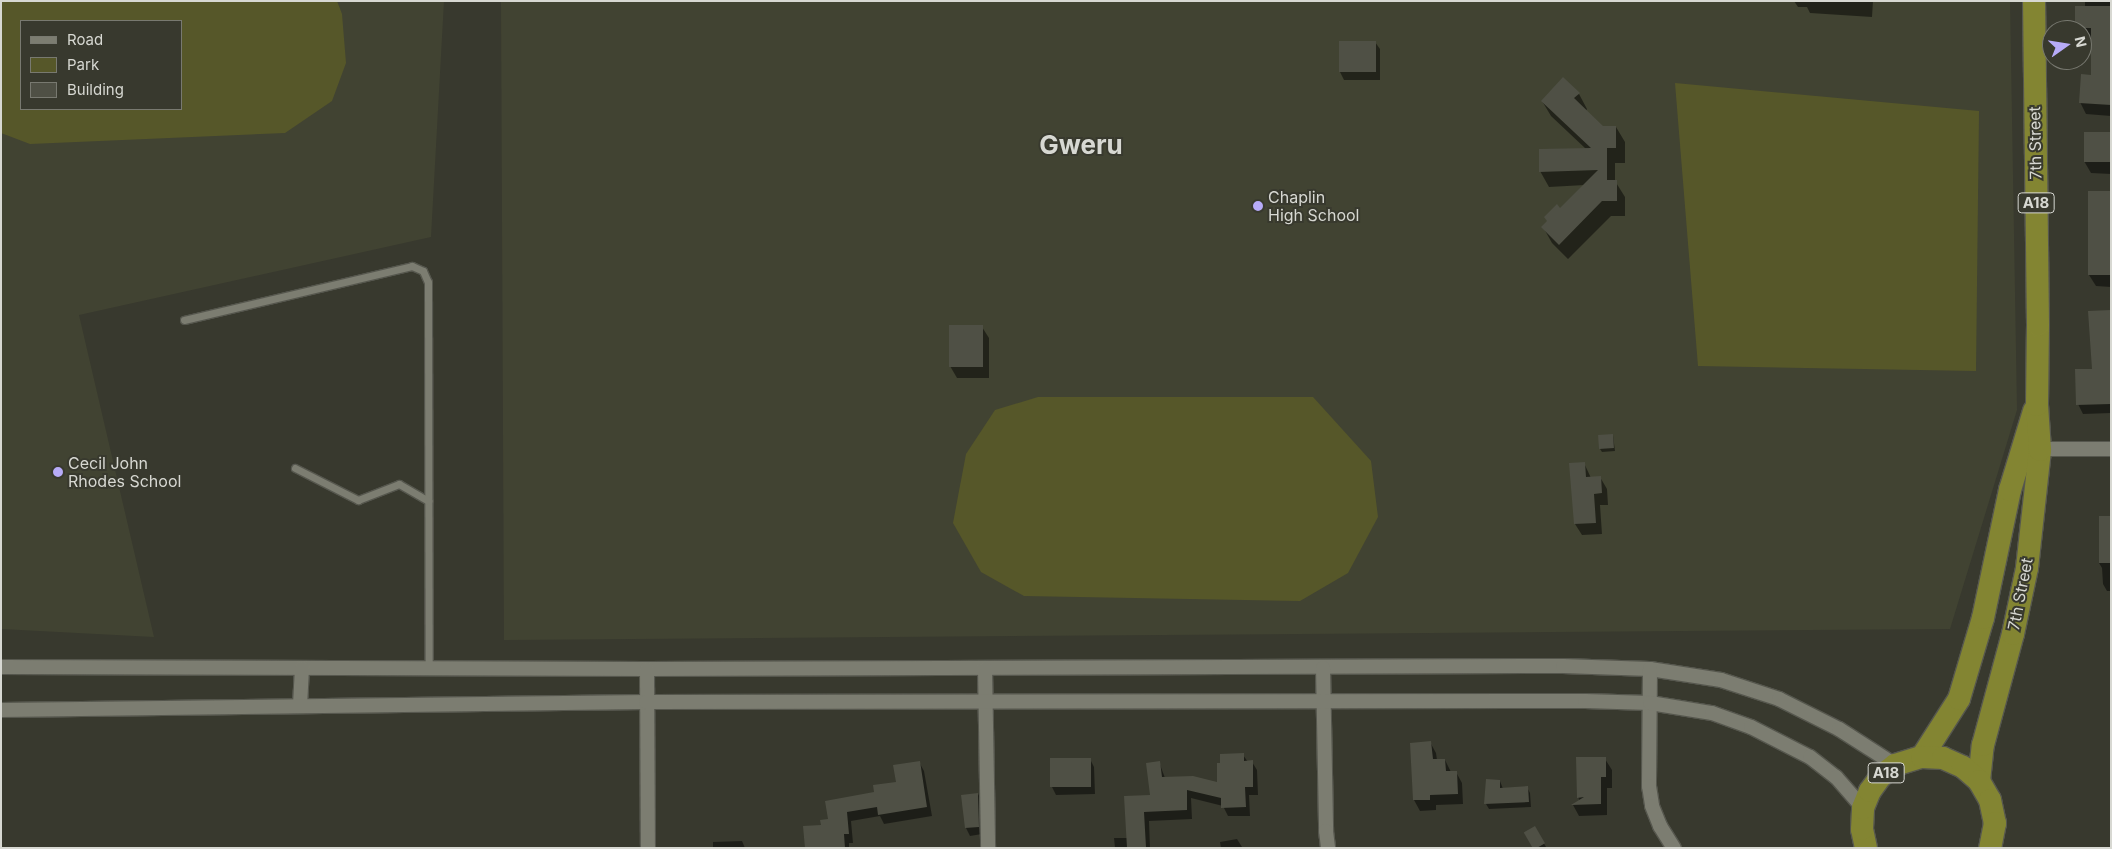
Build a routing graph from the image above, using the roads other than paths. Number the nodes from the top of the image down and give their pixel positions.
1 (2034, 1) edge
2 (184, 320) dead end
3 (2030, 449) junction
4 (2111, 449) edge
5 (295, 468) dead end
6 (430, 501) junction
7 (1, 667) edge
8 (302, 668) junction
9 (1323, 668) junction
10 (429, 669) junction
11 (985, 669) junction
12 (1650, 669) junction
13 (646, 670) junction
14 (986, 701) junction
15 (646, 702) junction
16 (1324, 703) junction
17 (1650, 703) junction
18 (300, 706) junction
19 (1, 710) edge
20 (1922, 757) junction
21 (1895, 765) junction
22 (1979, 781) junction
23 (1863, 808) junction
24 (1992, 847) edge
25 (648, 848) edge
26 (988, 848) edge
27 (1328, 848) edge
28 (1674, 848) edge
29 (1866, 848) edge

1 - 3 highway, 7th Street / A18
2 - 6 lane
3 - 4 street
3 - 20 highway, 7th Street / A18
3 - 22 highway, 7th Street / A18
5 - 6 lane
6 - 10 lane
7 - 8 street
8 - 10 street
8 - 18 street
9 - 11 street
9 - 12 street
9 - 16 street
10 - 13 street
11 - 13 street
11 - 14 street
12 - 17 street
12 - 21 street
13 - 15 street
14 - 15 street
14 - 16 street
14 - 26 street
15 - 18 street
15 - 25 street
16 - 17 street
16 - 27 street
17 - 23 street
17 - 28 street
18 - 19 street
20 - 21 highway, A18
20 - 22 highway, A18
21 - 23 highway, A18
22 - 24 highway, A18
23 - 29 highway, A18

